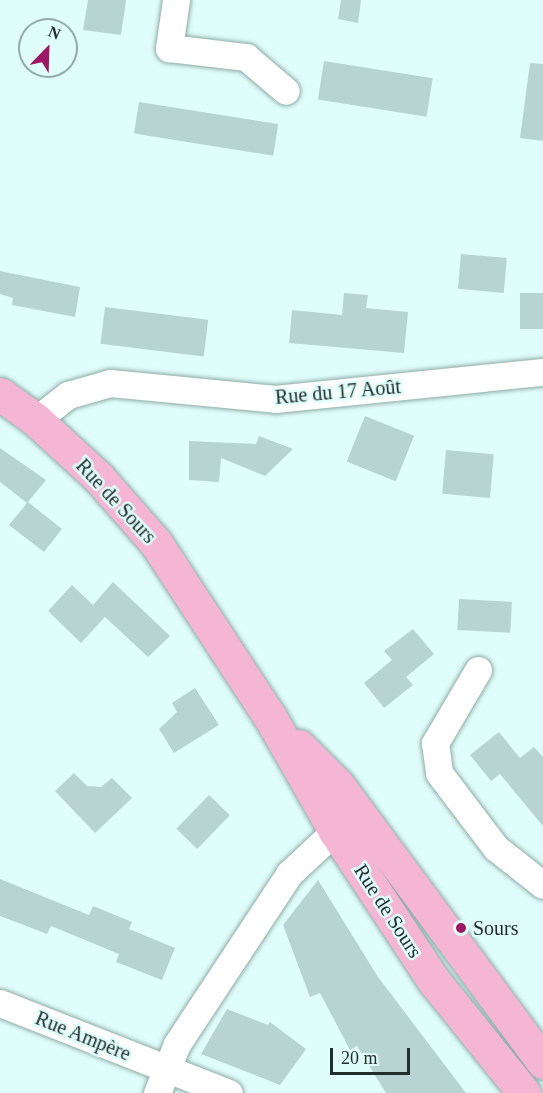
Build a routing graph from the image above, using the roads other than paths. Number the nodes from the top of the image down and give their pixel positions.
1 (176, 0) edge
2 (286, 91) dead end
3 (543, 372) edge
4 (0, 394) edge
5 (36, 420) junction
6 (478, 670) dead end
7 (270, 717) junction
8 (335, 831) junction
9 (543, 885) edge
10 (0, 1003) edge
11 (543, 1062) edge
12 (162, 1081) edge
13 (229, 1093) edge
14 (524, 1093) edge

1 - 2 street
3 - 5 street, Rue du 17 Août
4 - 5 main road, Rue de Sours
5 - 7 main road, Rue de Sours
6 - 9 street
7 - 8 main road, Rue de Sours
7 - 11 main road, Rue de Sours
8 - 12 street
8 - 14 main road, Rue de Sours
10 - 12 street, Rue Ampère
12 - 13 street, Rue Ampère

